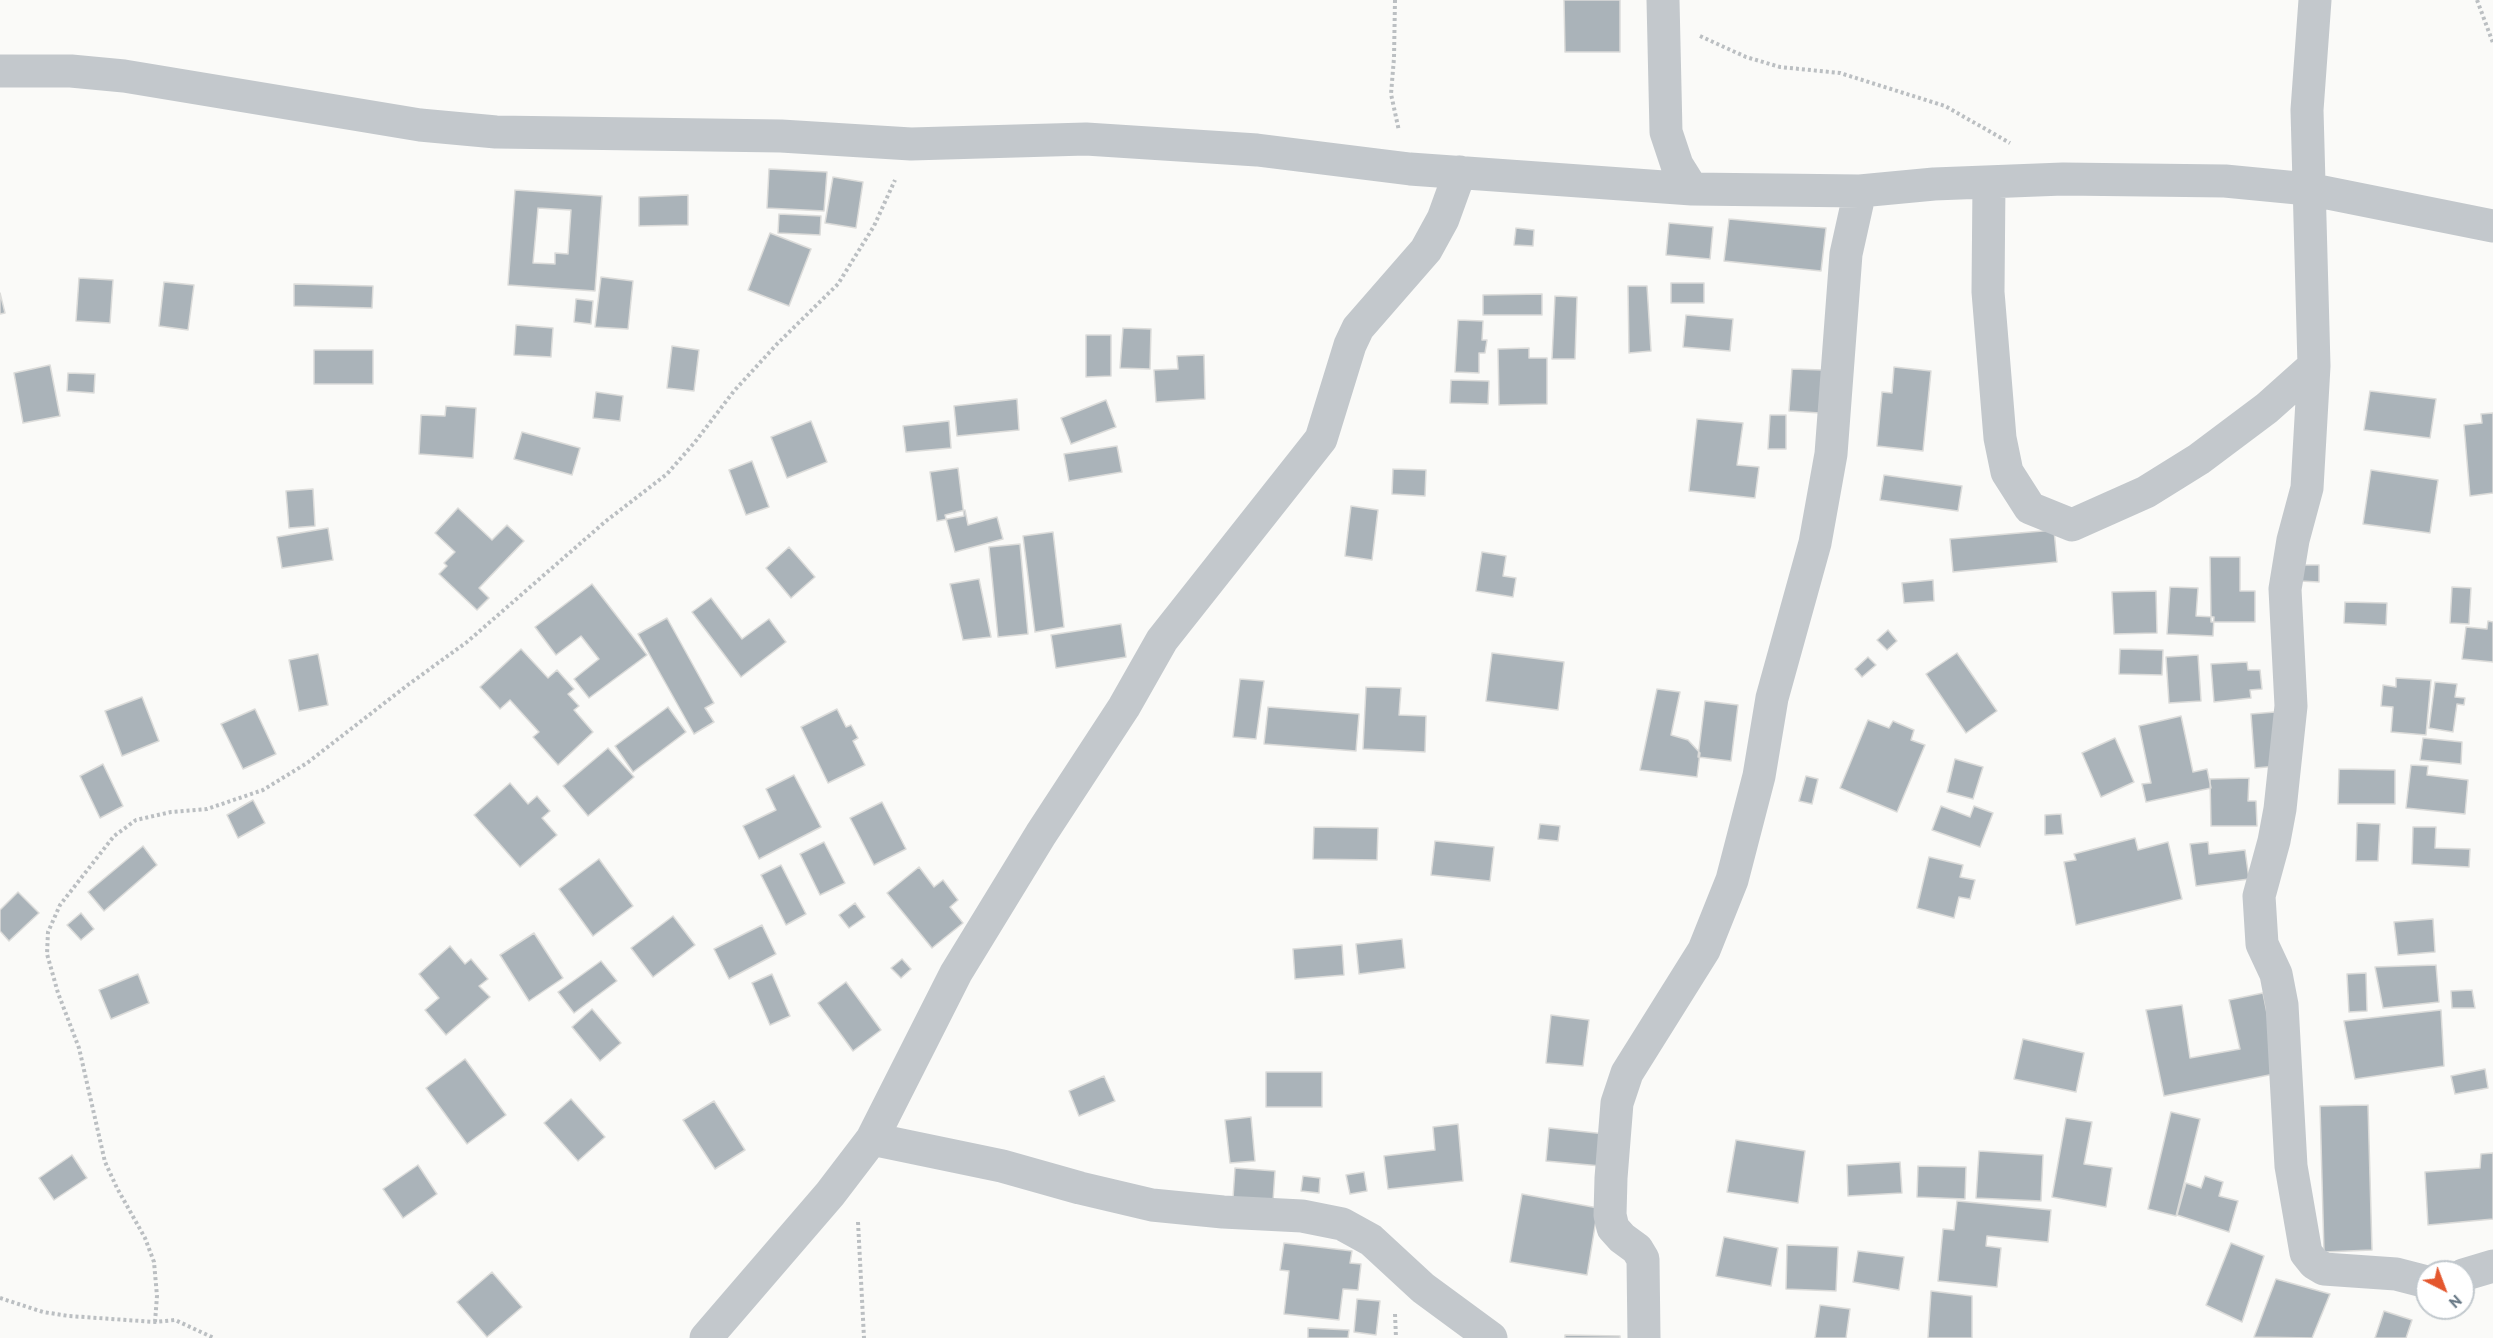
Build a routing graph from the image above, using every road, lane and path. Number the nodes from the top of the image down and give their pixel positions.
1 (1395, 0) edge
2 (2315, 0) edge
3 (2477, 0) edge
4 (1663, 8) edge
5 (2493, 43) edge
6 (0, 71) edge
7 (911, 144) junction
8 (1410, 169) junction
9 (1460, 172) junction
10 (2063, 178) junction
11 (1989, 182) junction
12 (1692, 189) junction
13 (2308, 189) junction
14 (1860, 191) junction
15 (2493, 226) edge
16 (2314, 366) junction
17 (872, 1139) junction
18 (850, 1167) junction
19 (2493, 1266) edge
20 (2475, 1271) edge
21 (2415, 1279) edge
22 (0, 1298) edge
23 (155, 1322) junction
24 (214, 1338) edge
25 (706, 1338) edge
26 (864, 1338) edge
27 (1491, 1338) edge
28 (1644, 1338) edge

1 - 8 path
2 - 13 street
3 - 5 path
4 - 10 path
4 - 12 street
6 - 7 street
7 - 8 street
7 - 23 path
8 - 9 street
9 - 12 street
9 - 17 street
10 - 11 street
10 - 13 street
11 - 14 street
11 - 16 street
12 - 14 street
13 - 15 street
13 - 16 street
14 - 28 street
16 - 21 street
17 - 18 street
17 - 27 street
18 - 25 street
18 - 26 path
19 - 20 street
22 - 23 path
23 - 24 path

